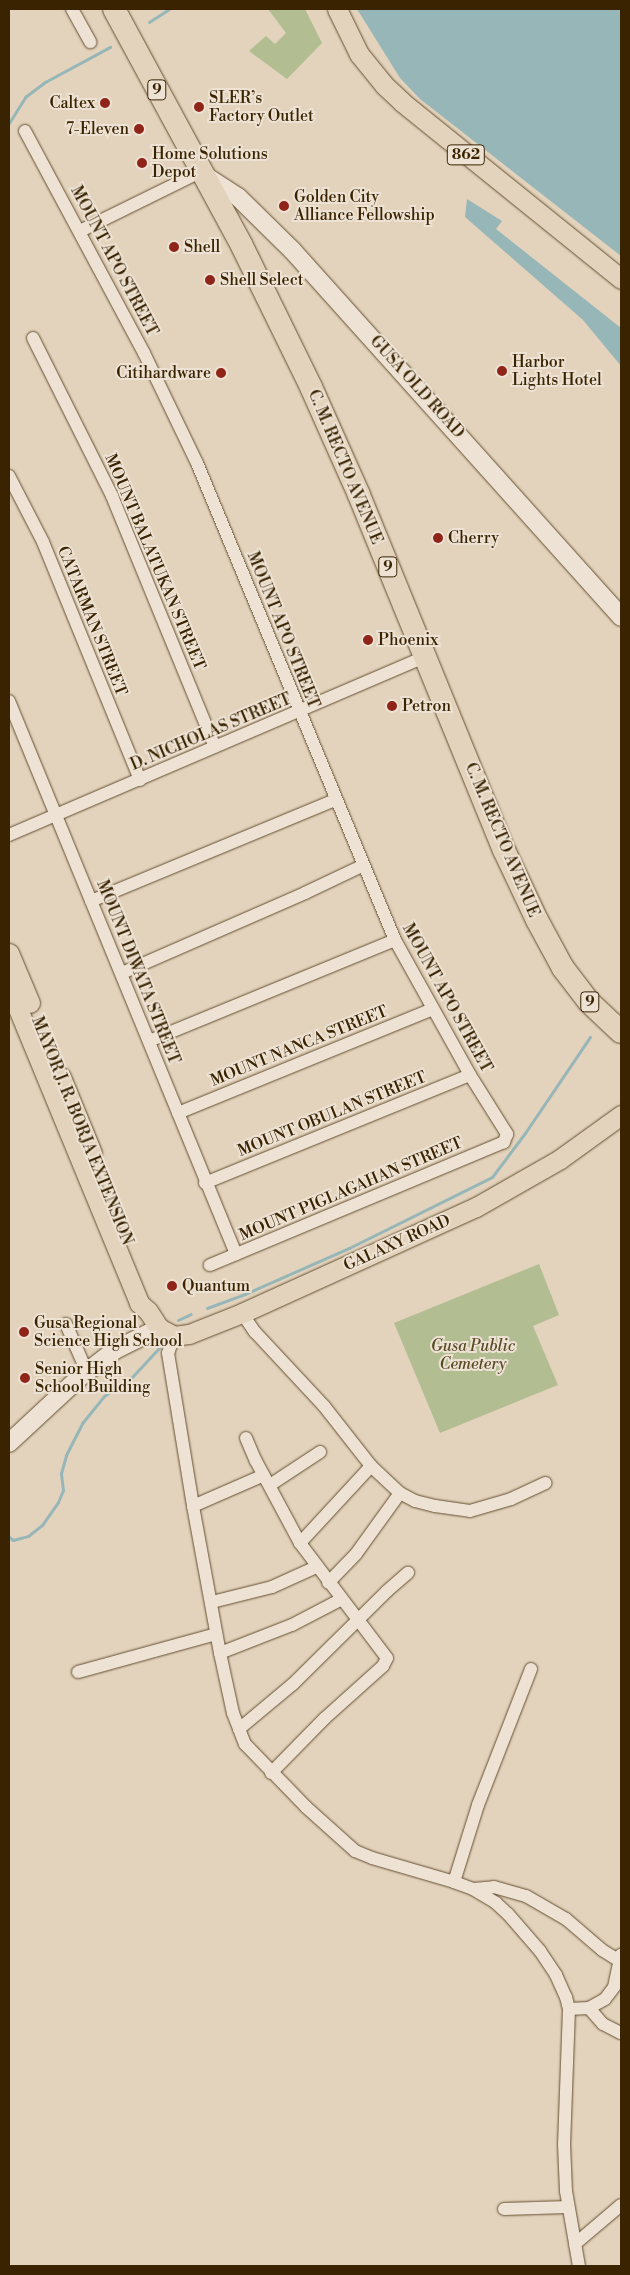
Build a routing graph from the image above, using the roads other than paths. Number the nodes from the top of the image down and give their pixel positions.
1 (72, 9) edge
2 (114, 9) edge
3 (337, 9) edge
4 (90, 42) dead end
5 (26, 131) dead end
6 (200, 172) junction
7 (80, 231) junction
8 (621, 279) edge
9 (33, 338) dead end
10 (9, 476) edge
11 (621, 617) edge
12 (425, 657) junction
13 (9, 702) edge
14 (298, 712) junction
15 (215, 747) junction
16 (140, 780) junction
17 (335, 800) junction
18 (55, 815) junction
19 (9, 835) edge
20 (364, 865) junction
21 (91, 901) junction
22 (394, 940) junction
23 (9, 953) edge
24 (122, 973) junction
25 (9, 987) edge
26 (433, 1008) junction
27 (621, 1032) edge
28 (149, 1041) junction
29 (470, 1075) junction
30 (69, 1113) junction
31 (178, 1113) junction
32 (621, 1116) edge
33 (504, 1142) joint
34 (206, 1183) junction
35 (236, 1254) junction
36 (210, 1266) dead end
37 (242, 1313) junction
38 (66, 1324) dead end
39 (166, 1332) junction
40 (87, 1372) junction
41 (246, 1438) dead end
42 (9, 1443) edge
43 (320, 1452) dead end
44 (371, 1466) junction
45 (267, 1480) junction
46 (546, 1483) dead end
47 (400, 1493) junction
48 (193, 1506) junction
49 (300, 1543) junction
50 (316, 1567) junction
51 (408, 1573) dead end
52 (328, 1583) junction
53 (342, 1599) junction
54 (212, 1602) junction
55 (358, 1620) junction
56 (216, 1634) junction
57 (220, 1653) junction
58 (532, 1669) dead end
59 (78, 1672) dead end
60 (239, 1729) junction
61 (271, 1773) junction
62 (454, 1882) junction
63 (473, 1889) junction
64 (621, 1960) edge
65 (589, 2008) junction
66 (569, 2009) junction
67 (621, 2033) edge
68 (621, 2205) edge
69 (568, 2206) junction
70 (504, 2209) dead end
71 (575, 2244) junction
72 (579, 2266) edge

1 - 4 street
2 - 6 highway, C. M. RECTO AVENUE / 9
3 - 8 main road, 862
5 - 7 street, MOUNT APO STREET
6 - 7 street
6 - 11 street, GUSA OLD ROAD
6 - 12 highway, C. M. RECTO AVENUE / 9
7 - 14 street, MOUNT APO STREET
9 - 15 street, MOUNT BALATUKAN STREET
10 - 16 street, CATARMAN STREET
12 - 14 street, D. NICHOLAS STREET
12 - 27 highway, C. M. RECTO AVENUE / 9
13 - 18 street, MOUNT DIWATA STREET
14 - 15 street, D. NICHOLAS STREET
14 - 17 street, MOUNT APO STREET
15 - 16 street, D. NICHOLAS STREET
16 - 18 street, D. NICHOLAS STREET
17 - 20 street, MOUNT APO STREET
17 - 21 street
18 - 19 street, D. NICHOLAS STREET
18 - 21 street, MOUNT DIWATA STREET
20 - 22 street, MOUNT APO STREET
20 - 24 street
21 - 24 street, MOUNT DIWATA STREET
22 - 26 street, MOUNT APO STREET
22 - 28 street
23 - 30 main road, MAYOR J. R. BORJA EXTENSION
24 - 28 street, MOUNT DIWATA STREET
25 - 30 main road, MAYOR J. R. BORJA EXTENSION
26 - 29 street, MOUNT APO STREET
26 - 31 street, MOUNT NANCA STREET
28 - 31 street, MOUNT DIWATA STREET
29 - 33 street, MOUNT APO STREET
29 - 34 street, MOUNT OBULAN STREET
30 - 39 main road, MAYOR J. R. BORJA EXTENSION
31 - 34 street, MOUNT DIWATA STREET
32 - 37 main road, GALAXY ROAD
33 - 35 street, MOUNT PIGLAGAHAN STREET
34 - 35 street, MOUNT DIWATA STREET
35 - 36 street, MOUNT PIGLAGAHAN STREET
37 - 39 main road, GALAXY ROAD
37 - 44 street
38 - 40 street
39 - 40 street
39 - 48 street
40 - 42 street
41 - 45 street
43 - 45 street
44 - 47 street
44 - 49 street
45 - 48 street
45 - 49 street
46 - 47 street
47 - 52 street
48 - 54 street
49 - 50 street
50 - 52 street
50 - 54 street
51 - 55 street
52 - 53 street
53 - 55 street
53 - 57 street
54 - 56 street
55 - 60 street
55 - 61 street
56 - 57 street
56 - 59 street
57 - 60 street
58 - 62 street
60 - 61 street
61 - 62 street
62 - 63 street
63 - 64 street
63 - 66 street
64 - 65 street
65 - 66 street
65 - 67 street
66 - 69 street
68 - 71 street
69 - 70 street
69 - 71 street
71 - 72 street

